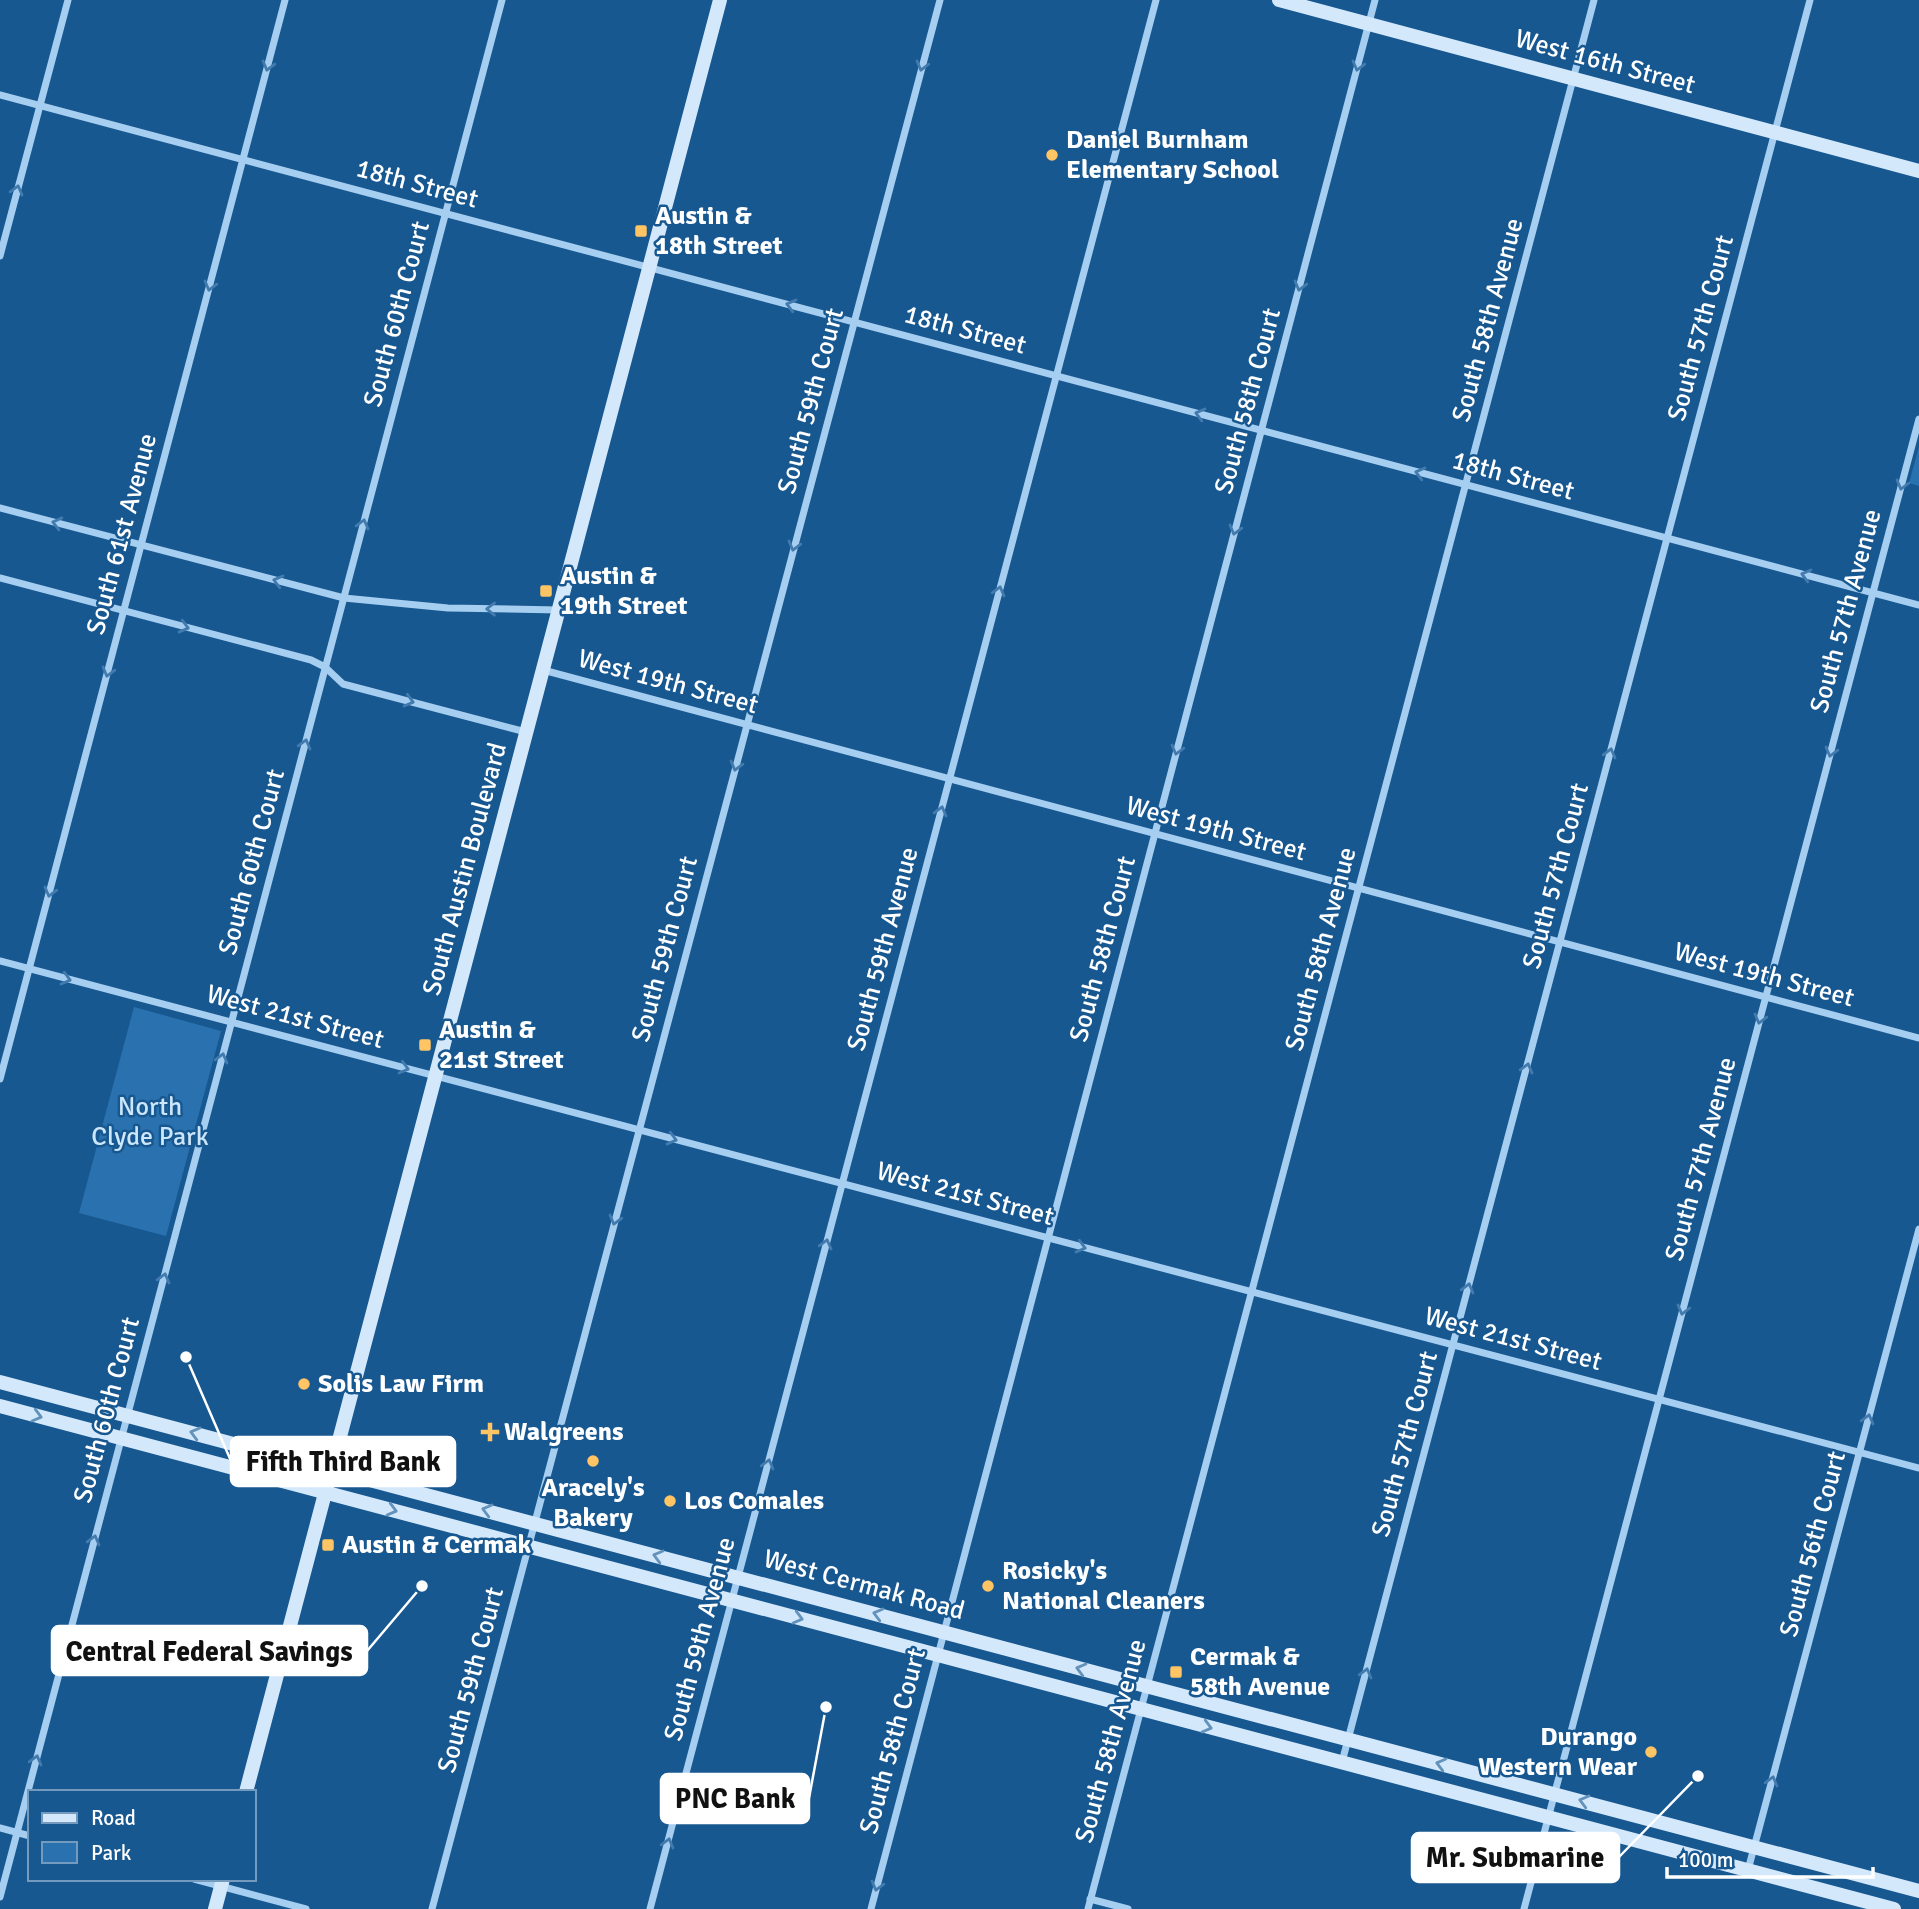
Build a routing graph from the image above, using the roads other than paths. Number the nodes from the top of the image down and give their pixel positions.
1 (68, 0) edge
2 (285, 0) edge
3 (502, 0) edge
4 (720, 0) edge
5 (940, 0) edge
6 (1156, 0) edge
7 (1279, 0) edge
8 (1375, 0) edge
9 (1594, 0) edge
10 (1810, 0) edge
11 (1369, 24) junction
12 (1574, 79) junction
13 (0, 95) edge
14 (40, 106) junction
15 (1775, 132) junction
16 (243, 159) junction
17 (1919, 171) edge
18 (445, 213) junction
19 (0, 256) edge
20 (650, 268) junction
21 (854, 322) junction
22 (1056, 376) junction
23 (1919, 419) edge
24 (1261, 430) junction
25 (1466, 485) junction
26 (0, 508) edge
27 (1667, 538) junction
28 (141, 545) junction
29 (0, 578) edge
30 (1873, 593) junction
31 (344, 598) junction
32 (1919, 605) edge
33 (559, 610) junction
34 (124, 611) junction
35 (325, 667) junction
36 (543, 670) junction
37 (747, 725) junction
38 (527, 732) junction
39 (950, 779) junction
40 (1155, 834) junction
41 (1359, 889) junction
42 (1560, 942) junction
43 (0, 961) edge
44 (29, 969) junction
45 (1766, 997) junction
46 (231, 1022) junction
47 (1919, 1038) edge
48 (436, 1076) junction
49 (0, 1079) edge
50 (639, 1130) junction
51 (842, 1184) junction
52 (1919, 1228) edge
53 (1048, 1238) junction
54 (1252, 1292) junction
55 (1453, 1345) junction
56 (0, 1382) edge
57 (1659, 1399) junction
58 (0, 1406) edge
59 (127, 1415) junction
60 (121, 1438) junction
61 (1859, 1452) junction
62 (1919, 1468) edge
63 (332, 1469) junction
64 (326, 1492) junction
65 (535, 1522) junction
66 (529, 1546) junction
67 (738, 1577) junction
68 (732, 1600) junction
69 (944, 1632) junction
70 (938, 1655) junction
71 (1147, 1686) junction
72 (1141, 1709) junction
73 (1348, 1739) junction
74 (1342, 1762) junction
75 (28, 1790) edge
76 (247, 1790) edge
77 (28, 1791) edge
78 (1555, 1793) junction
79 (1548, 1817) junction
80 (0, 1828) edge
81 (17, 1833) junction
82 (28, 1836) edge
83 (1754, 1847) junction
84 (1748, 1870) junction
85 (222, 1883) edge
86 (1919, 1891) edge
87 (0, 1897) edge
88 (1090, 1899) junction
89 (215, 1909) edge
90 (306, 1909) edge
91 (432, 1909) edge
92 (650, 1909) edge
93 (871, 1909) edge
94 (1088, 1909) edge
95 (1128, 1909) edge
96 (1524, 1909) edge
97 (1894, 1909) edge

1 - 14 street
2 -> 16 street, South 61st Avenue
3 - 18 street, South 60th Court
4 - 20 main road, South Austin Boulevard
5 -> 21 street, South 59th Court
6 - 22 street, South 59th Avenue
7 - 11 main road, West 16th Street
8 - 11 street, South 58th Court
9 - 12 street, South 58th Avenue
10 - 15 street, South 57th Court
11 - 12 main road, West 16th Street
11 -> 24 street, South 58th Court
12 - 15 main road, West 16th Street
12 - 25 street, South 58th Avenue
13 - 14 street, 18th Street
14 - 16 street, 18th Street
19 -> 14 street
15 - 17 main road, West 16th Street
15 - 27 street, South 57th Court
16 - 18 street, 18th Street
16 -> 28 street, South 61st Avenue
18 - 20 street, 18th Street
31 -> 18 street, South 60th Court
21 -> 20 street, 18th Street
20 - 33 main road, South Austin Boulevard
21 - 22 street, 18th Street
21 -> 37 street, South 59th Court
24 -> 22 street, 18th Street
39 -> 22 street, South 59th Avenue
23 -> 30 street, South 57th Avenue
25 -> 24 street, 18th Street
24 -> 40 street, South 58th Court
25 - 27 street, 18th Street
25 - 41 street, South 58th Avenue
28 -> 26 street
30 -> 27 street, 18th Street
42 -> 27 street, South 57th Court
31 -> 28 street
28 - 34 street, South 61st Avenue
29 - 34 street
30 - 32 street, 18th Street
30 -> 45 street, South 57th Avenue
33 -> 31 street
31 - 35 street, South 60th Court
33 - 36 main road, South Austin Boulevard
34 -> 35 street
34 -> 44 street, South 61st Avenue
35 -> 38 street
46 -> 35 street, South 60th Court
36 - 37 street, West 19th Street
36 - 38 main road, South Austin Boulevard
37 - 39 street, West 19th Street
37 -> 50 street, South 59th Court
38 - 48 main road, South Austin Boulevard
39 - 40 street, West 19th Street
51 -> 39 street, South 59th Avenue
40 - 41 street, West 19th Street
40 - 53 street, South 58th Court
41 - 42 street, West 19th Street
41 - 54 street, South 58th Avenue
42 - 45 street, West 19th Street
55 -> 42 street, South 57th Court
43 - 44 street, West 21st Street
44 -> 46 street, West 21st Street
44 - 49 street, South 61st Avenue
45 - 47 street, West 19th Street
45 -> 57 street, South 57th Avenue
46 -> 48 street, West 21st Street
59 -> 46 street, South 60th Court
48 - 50 street, West 21st Street
48 - 63 main road, South Austin Boulevard
50 -> 51 street, West 21st Street
50 -> 65 street, South 59th Court
51 - 53 street, West 21st Street
67 -> 51 street, South 59th Avenue
61 -> 52 street, South 56th Court
53 -> 54 street, West 21st Street
53 - 69 street, South 58th Court
54 - 55 street, West 21st Street
54 - 71 street, South 58th Avenue
55 - 57 street, West 21st Street
73 -> 55 street, South 57th Court
56 - 59 main road, West Cermak Road
57 - 61 street, West 21st Street
57 - 78 street, South 57th Avenue
58 -> 60 main road, West Cermak Road
59 - 60 street, South 60th Court
63 -> 59 main road, West Cermak Road
60 - 64 main road, West Cermak Road
75 -> 60 street, South 60th Court
61 - 62 street, West 21st Street
83 -> 61 street, South 56th Court
63 - 64 main road, South Austin Boulevard
65 -> 63 main road, West Cermak Road
64 -> 66 main road, West Cermak Road
64 - 76 main road, South Austin Boulevard
65 - 66 street, South 59th Court
67 -> 65 main road, West Cermak Road
66 - 68 main road, West Cermak Road
66 - 91 street, South 59th Court
67 - 68 street, South 59th Avenue
69 -> 67 main road, West Cermak Road
68 -> 70 main road, West Cermak Road
92 -> 68 street, South 59th Avenue
69 - 70 street, South 58th Court
71 -> 69 main road, West Cermak Road
70 - 72 main road, West Cermak Road
70 -> 93 street, South 58th Court
71 - 72 street, South 58th Avenue
71 - 73 main road, West Cermak Road
72 -> 74 main road, West Cermak Road
72 - 88 street, South 58th Avenue
73 - 74 street, South 57th Court
78 -> 73 main road, West Cermak Road
74 - 79 main road, West Cermak Road
81 -> 77 street, South 60th Court
78 - 79 street, South 57th Avenue
83 -> 78 main road, West Cermak Road
79 - 84 main road, West Cermak Road
79 - 96 street, South 57th Avenue
80 - 81 street
81 - 82 street
81 - 87 street, South 60th Court
83 - 84 street, South 56th Court
83 - 86 main road, West Cermak Road
84 - 97 main road, West Cermak Road
85 - 89 main road
85 - 90 street
88 - 94 street, South 58th Avenue
88 - 95 street

